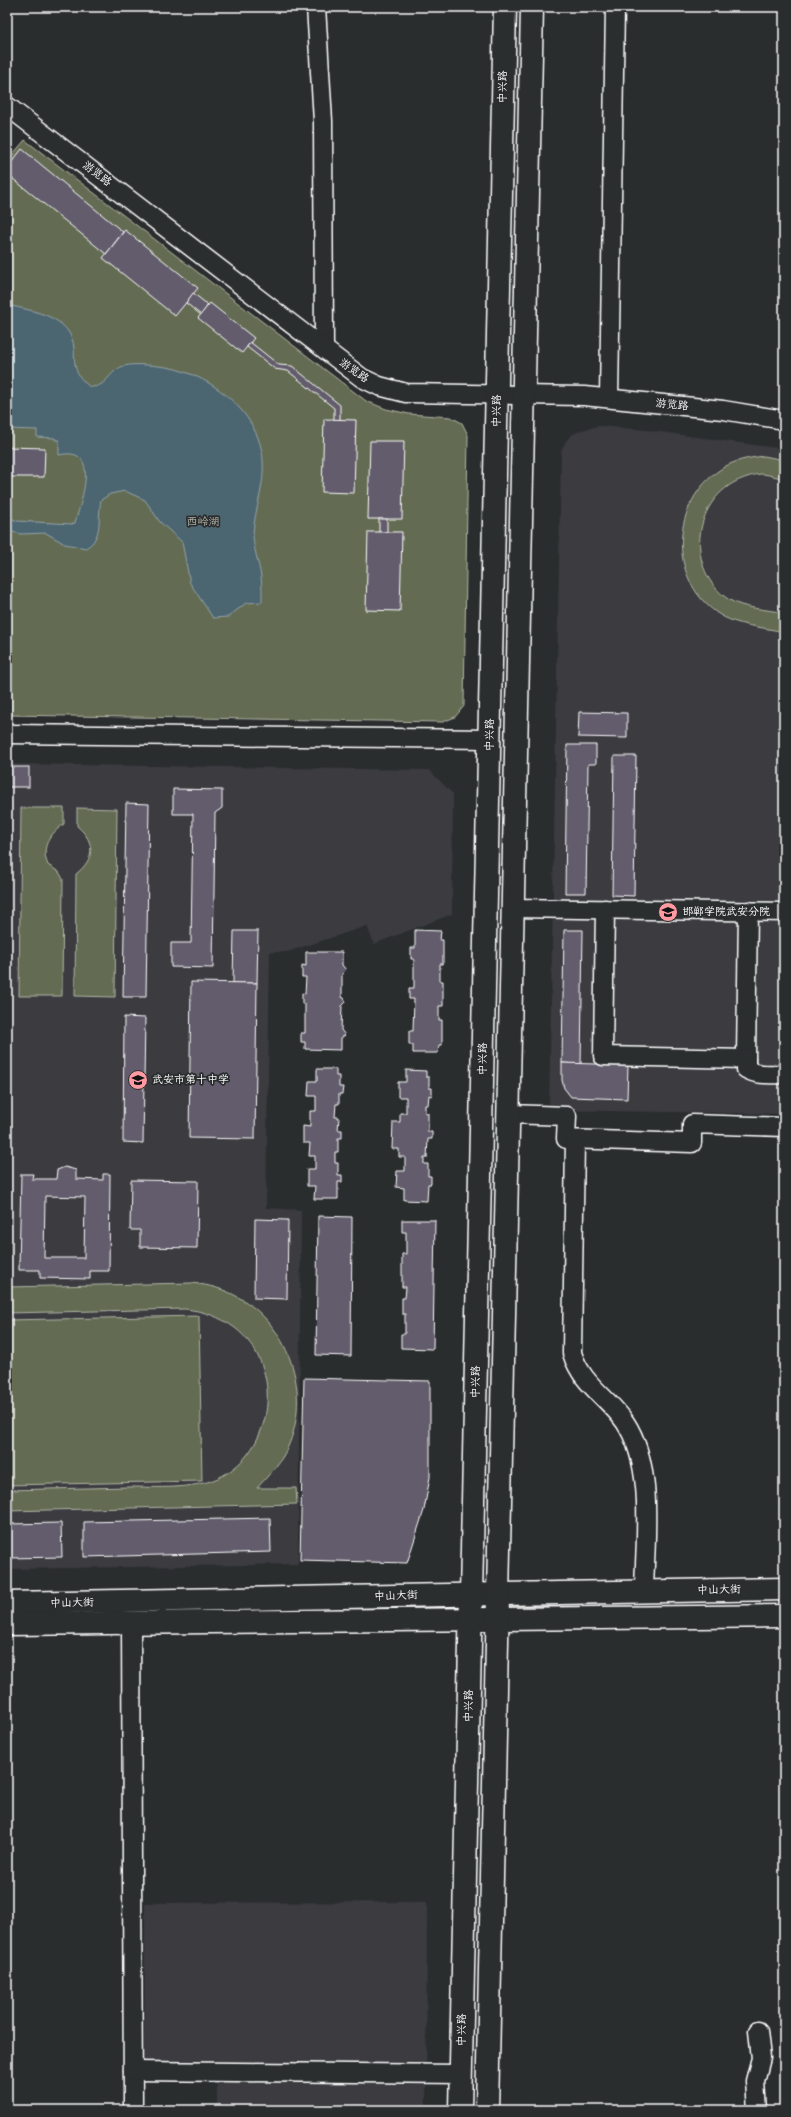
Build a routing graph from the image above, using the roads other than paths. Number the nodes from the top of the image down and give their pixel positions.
1 (316, 7) edge
2 (505, 7) edge
3 (532, 7) edge
4 (615, 7) edge
5 (7, 106) edge
6 (324, 348) junction
7 (497, 394) junction
8 (524, 395) junction
9 (609, 398) junction
10 (784, 420) edge
11 (7, 734) edge
12 (490, 739) junction
13 (513, 908) junction
14 (605, 909) junction
15 (748, 911) junction
16 (784, 912) edge
17 (746, 1059) junction
18 (784, 1074) edge
19 (509, 1114) junction
20 (784, 1127) edge
21 (575, 1140) junction
22 (784, 1589) edge
23 (644, 1591) junction
24 (472, 1594) junction
25 (499, 1594) junction
26 (7, 1603) edge
27 (784, 1616) edge
28 (471, 1619) junction
29 (498, 1619) junction
30 (131, 1622) junction
31 (7, 1624) edge
32 (758, 2031) dead end
33 (133, 2072) junction
34 (461, 2074) junction
35 (133, 2110) edge
36 (460, 2110) edge
37 (487, 2110) edge
38 (757, 2110) edge

1 - 6 street
2 - 7 main road, 中兴路
3 - 8 main road
4 - 9 street
5 - 6 street, 游览路
6 - 7 street, 游览路
7 - 8 street, 游览路
7 - 12 main road, 中兴路
8 - 9 street, 游览路
8 - 13 main road
9 - 10 street, 游览路
11 - 12 street
12 - 24 main road, 中兴路
13 - 14 street
13 - 19 main road
14 - 15 street
14 - 17 street
15 - 16 street
15 - 17 street
17 - 18 street
19 - 21 street
19 - 25 main road
20 - 21 street
21 - 23 street
22 - 23 main road, 中山大街
23 - 25 main road, 中山大街
24 - 25 main road, 中山大街
24 - 26 main road, 中山大街
24 - 28 main road, 中兴路
25 - 29 main road
27 - 29 main road, 中山大街
28 - 29 main road, 中山大街
28 - 30 main road, 中山大街
28 - 34 main road, 中兴路
29 - 37 main road
30 - 31 main road, 中山大街
30 - 33 street
32 - 38 street
33 - 34 street
33 - 35 street
34 - 36 main road, 中兴路

